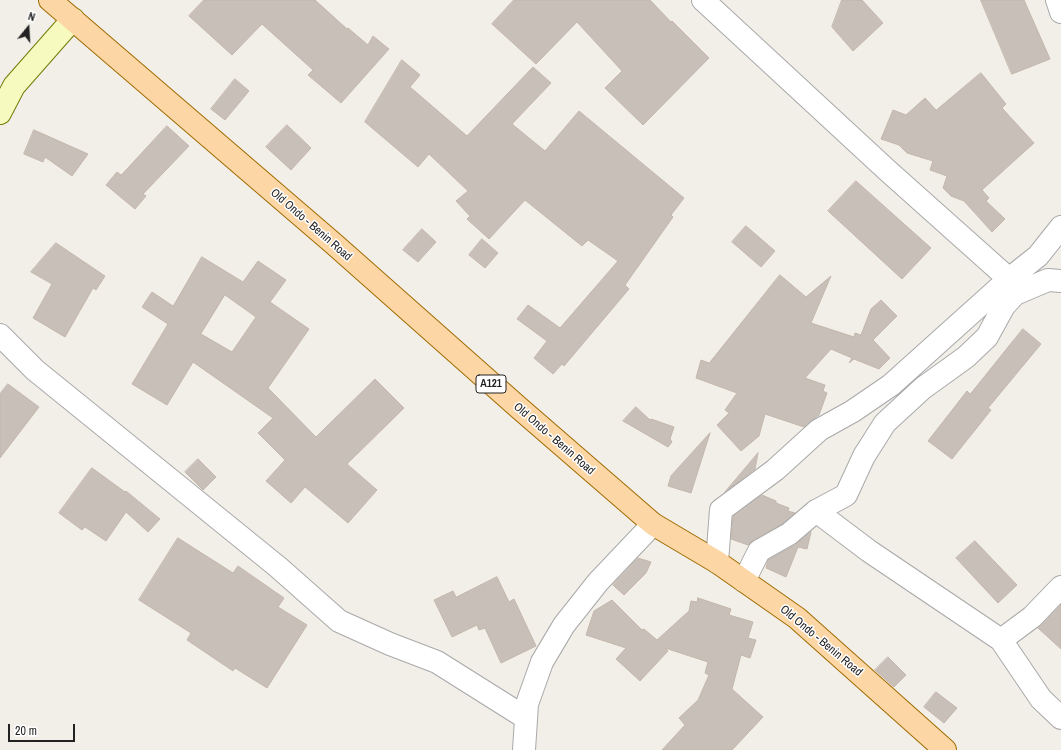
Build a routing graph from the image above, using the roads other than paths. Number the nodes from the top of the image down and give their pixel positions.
1 (50, 0) edge
2 (702, 0) edge
3 (1057, 0) edge
4 (1061, 12) edge
5 (73, 20) junction
6 (0, 113) edge
7 (1061, 228) edge
8 (1009, 279) junction
9 (1061, 281) edge
10 (0, 335) edge
11 (816, 511) junction
12 (653, 524) junction
13 (717, 562) junction
14 (744, 581) junction
15 (1061, 587) edge
16 (1001, 640) junction
17 (526, 718) junction
18 (1061, 718) edge
19 (524, 750) edge
20 (945, 750) edge

1 - 5 main road, Old Ondo - Benin Road / A121
2 - 8 street
3 - 4 street
5 - 6 street
5 - 12 main road, Old Ondo - Benin Road / A121
7 - 8 street
8 - 13 street
9 - 11 street
10 - 17 street
11 - 14 street
11 - 16 street
12 - 13 main road, Old Ondo - Benin Road / A121
12 - 17 street
13 - 14 main road, Old Ondo - Benin Road / A121
14 - 20 main road, Old Ondo - Benin Road / A121
15 - 16 street
16 - 18 street
17 - 19 street

